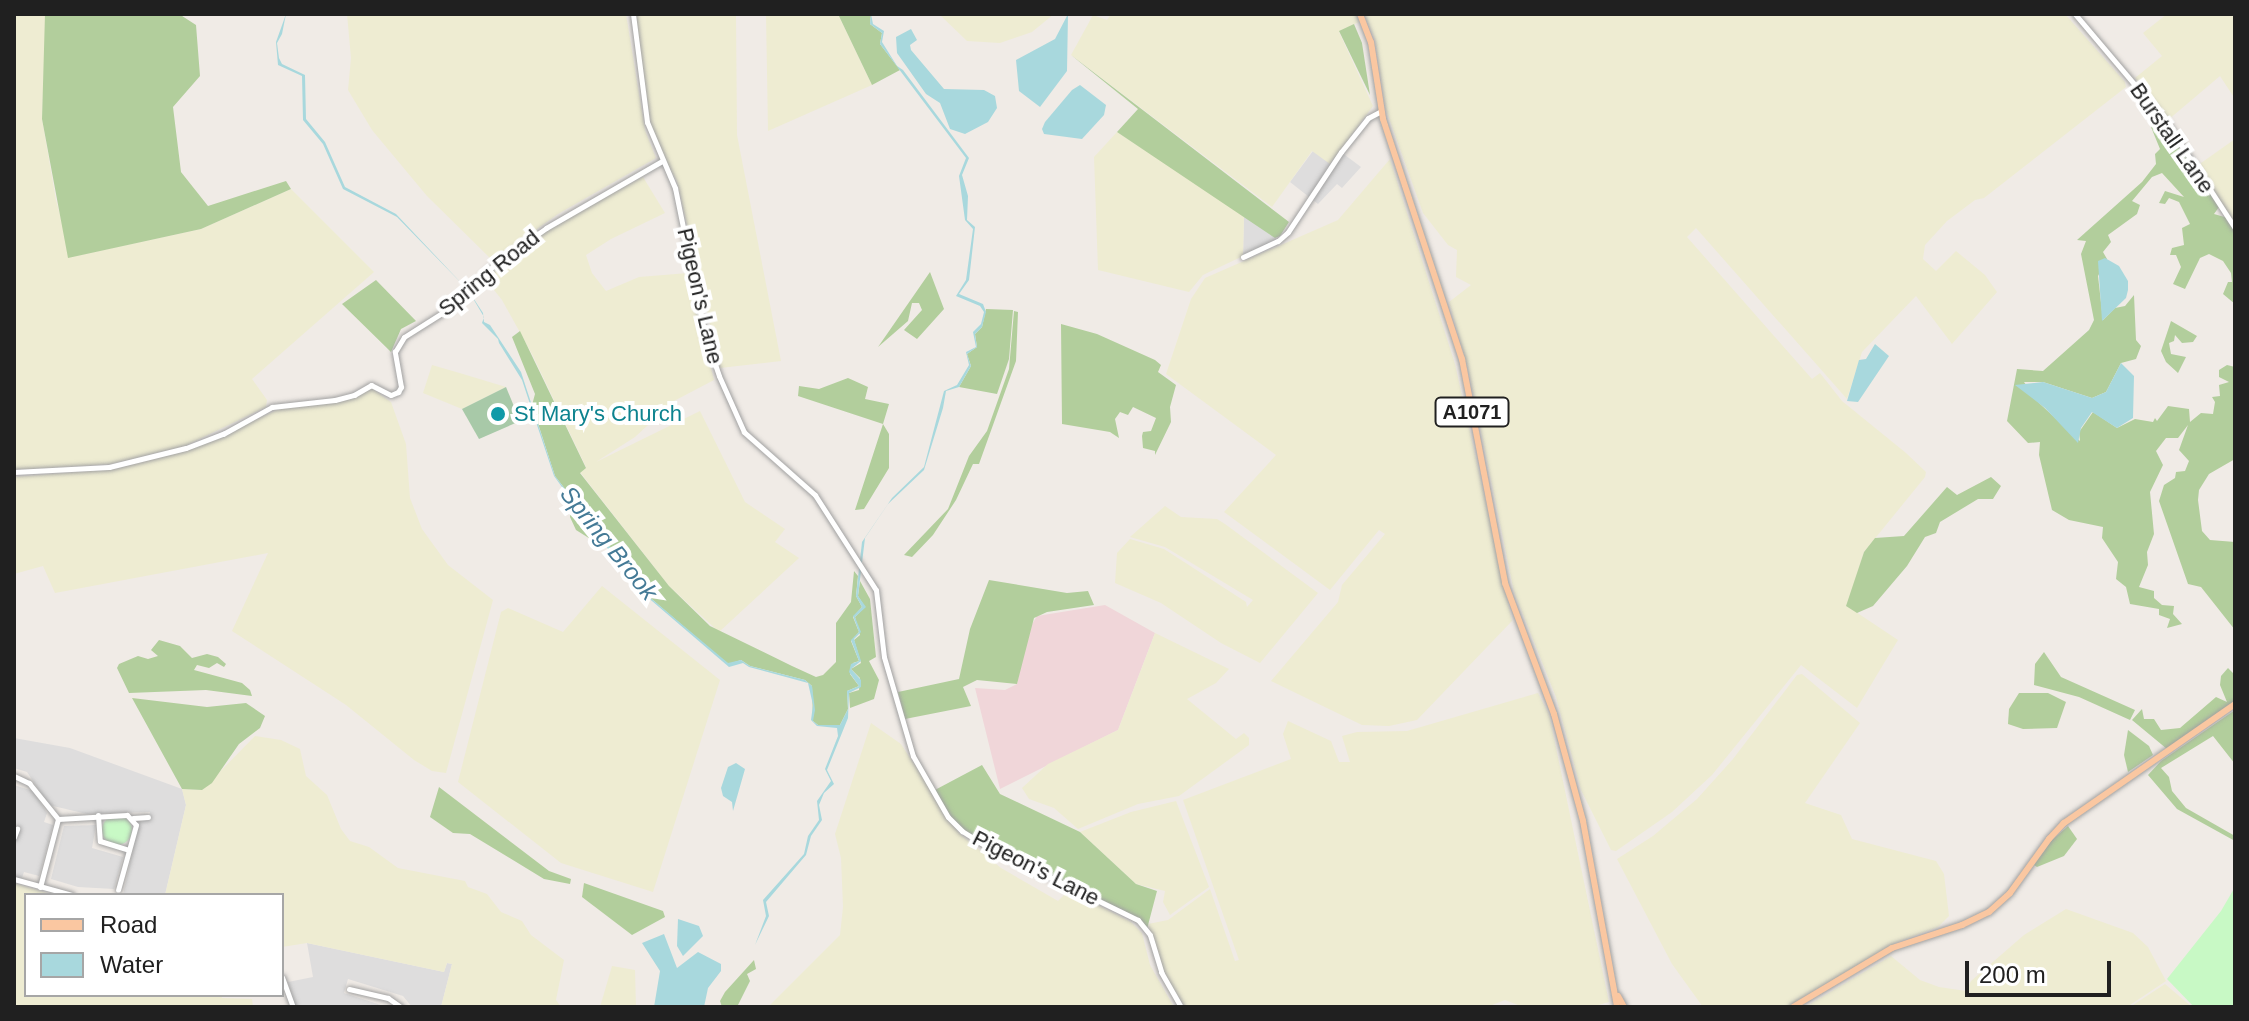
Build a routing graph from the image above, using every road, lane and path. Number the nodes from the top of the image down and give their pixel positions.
1 (633, 14) edge
2 (1360, 14) edge
3 (2075, 14) edge
4 (1381, 111) junction
5 (662, 161) junction
6 (2235, 228) edge
7 (1243, 257) dead end
8 (14, 472) edge
9 (2235, 704) edge
10 (14, 773) edge
11 (98, 815) junction
12 (148, 817) dead end
13 (133, 818) junction
14 (58, 819) junction
15 (17, 829) dead end
16 (14, 837) edge
17 (129, 850) junction
18 (14, 879) edge
19 (40, 887) junction
20 (118, 890) dead end
21 (64, 893) edge
22 (284, 982) edge
23 (353, 988) dead end
24 (1618, 996) junction
25 (293, 1007) edge
26 (401, 1007) edge
27 (1181, 1007) edge
28 (1617, 1007) edge
29 (1624, 1007) edge
30 (1793, 1007) edge

1 - 5 street, Pigeon's Lane
2 - 4 main road, A1071
3 - 6 street, Burstall Lane
4 - 7 street
4 - 24 main road, A1071
5 - 8 street, Spring Road
5 - 27 street, Pigeon's Lane
9 - 30 main road
10 - 14 street
11 - 13 street
11 - 14 street
11 - 17 street
12 - 13 street
13 - 17 street
14 - 19 street
15 - 16 street
17 - 20 street
18 - 19 street
19 - 21 street
22 - 25 street
23 - 26 street
24 - 28 main road, A1071
24 - 29 main road, A1071

